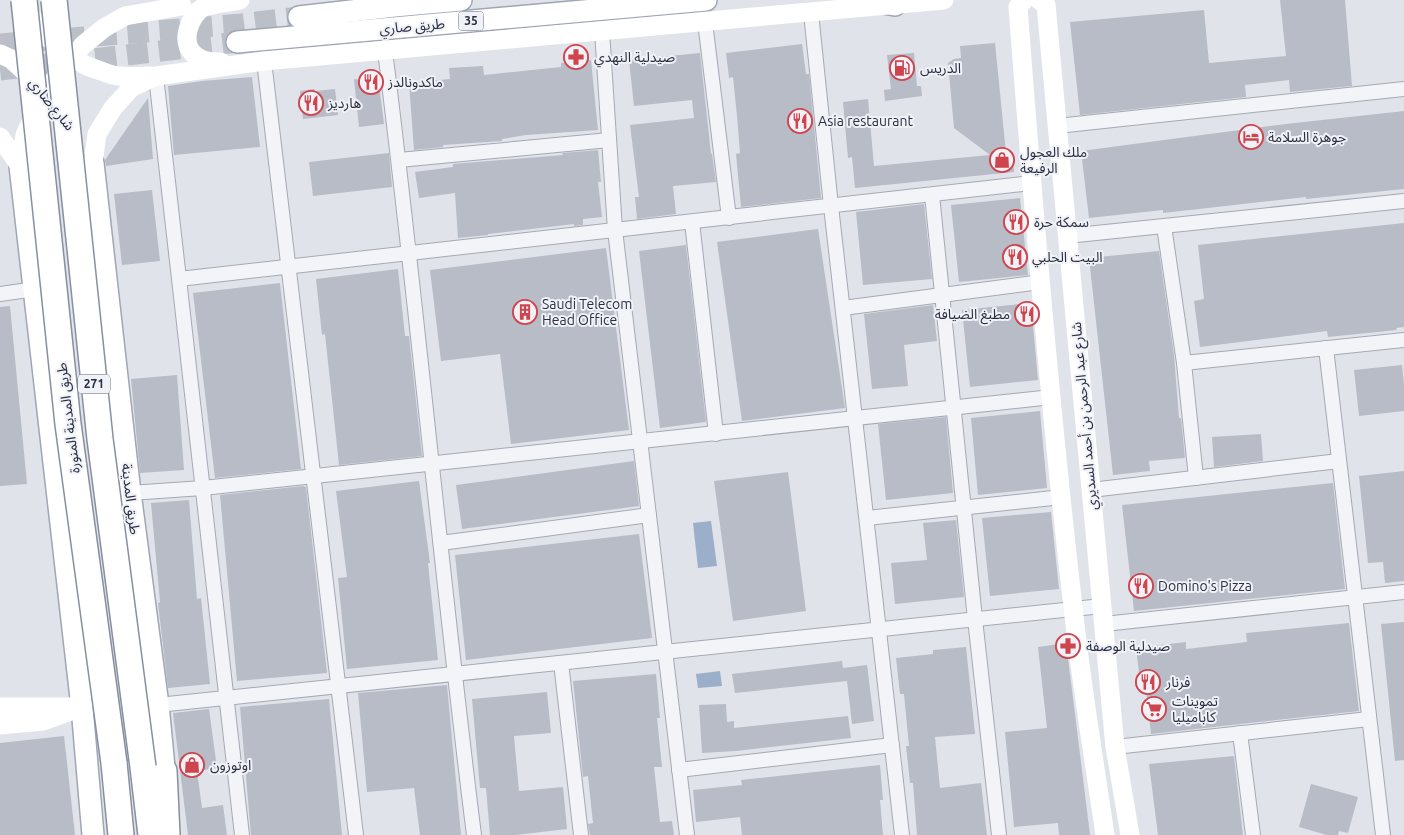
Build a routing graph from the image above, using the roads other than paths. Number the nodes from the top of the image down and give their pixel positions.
1 (20, 0) edge
2 (24, 0) edge
3 (54, 0) edge
4 (137, 0) edge
5 (233, 0) edge
6 (240, 0) edge
7 (461, 0) edge
8 (706, 0) edge
9 (865, 0) edge
10 (944, 0) edge
11 (1024, 0) edge
12 (1040, 0) edge
13 (895, 4) junction
14 (182, 6) junction
15 (811, 12) junction
16 (299, 17) tunnel mouth
17 (705, 22) junction
18 (39, 28) junction
19 (602, 31) junction
20 (237, 42) tunnel mouth
21 (385, 51) junction
22 (73, 59) junction
23 (4, 61) edge
24 (264, 61) junction
25 (156, 76) junction
26 (1053, 82) junction
27 (1024, 85) junction
28 (1404, 89) edge
29 (45, 92) junction
30 (1057, 126) junction
31 (0, 137) edge
32 (610, 140) junction
33 (399, 160) junction
34 (93, 164) junction
35 (20, 166) junction
36 (1031, 184) junction
37 (932, 195) junction
38 (1404, 201) edge
39 (831, 206) junction
40 (98, 208) junction
41 (729, 218) junction
42 (692, 222) junction
43 (27, 226) junction
44 (1164, 226) junction
45 (615, 230) junction
46 (1068, 236) junction
47 (409, 253) junction
48 (288, 267) junction
49 (179, 279) junction
50 (1041, 282) junction
51 (35, 289) junction
52 (0, 294) edge
53 (942, 295) junction
54 (843, 308) junction
55 (1404, 340) edge
56 (1326, 348) junction
57 (1184, 363) junction
58 (1052, 397) junction
59 (953, 408) junction
60 (856, 418) junction
61 (716, 434) junction
62 (640, 442) junction
63 (1339, 461) junction
64 (432, 464) junction
65 (313, 476) junction
66 (1196, 478) junction
67 (203, 488) junction
68 (1091, 490) junction
69 (130, 493) junction
70 (1062, 497) junction
71 (963, 508) junction
72 (649, 515) junction
73 (867, 518) junction
74 (441, 543) junction
75 (1404, 592) edge
76 (1355, 597) junction
77 (1102, 606) junction
78 (1073, 609) junction
79 (974, 619) junction
80 (1104, 624) junction
81 (880, 629) junction
82 (665, 652) junction
83 (561, 663) junction
84 (454, 674) junction
85 (338, 686) junction
86 (227, 698) junction
87 (158, 705) junction
88 (0, 707) edge
89 (82, 708) junction
90 (1370, 719) junction
91 (0, 725) edge
92 (1240, 733) junction
93 (892, 745) junction
94 (1115, 747) junction
95 (154, 769) junction
96 (679, 770) junction
97 (93, 835) edge
98 (106, 835) edge
99 (121, 835) edge
100 (150, 835) edge
101 (167, 835) edge
102 (172, 835) edge
103 (242, 835) edge
104 (356, 835) edge
105 (474, 835) edge
106 (581, 835) edge
107 (687, 835) edge
108 (902, 835) edge
109 (999, 835) edge
110 (1105, 835) edge
111 (1130, 835) edge
112 (1253, 835) edge
113 (1383, 835) edge

1 - 18 street
2 - 99 highway, طريق المدينة المنورة / 271, bridge
3 - 18 street
3 - 95 highway, طريق المدينة المنورة / 271, bridge
4 - 14 street
5 - 14 street
6 - 24 street
7 - 16 main road, طريق صاري / 35
8 - 20 main road, طريق صاري / 35
9 - 13 main road
10 - 13 street
11 - 27 street, شارع عبد الرحمن بن أحمد السديري
12 - 26 street, شارع عبد الرحمن بن أحمد السديري
13 - 15 street
14 - 22 street
15 - 17 street
15 - 39 street
17 - 19 street
17 - 41 street
18 - 22 street
18 - 23 street
19 - 21 street
19 - 32 street
21 - 24 street
21 - 33 street
22 - 25 street
22 - 29 street
23 - 29 street, شارع صاري
24 - 25 street
24 - 48 street
25 - 34 street
25 - 49 street
26 - 27 street
26 - 30 street, شارع عبد الرحمن بن أحمد السديري
27 - 36 street, شارع عبد الرحمن بن أحمد السديري
28 - 30 street
29 - 34 street, شارع صاري
29 - 35 street
30 - 46 street, شارع عبد الرحمن بن أحمد السديري
31 - 35 street
32 - 33 street
32 - 45 street
33 - 47 street
34 - 40 main road, طريق المدينة
35 - 43 main road
36 - 37 street
36 - 50 street, شارع عبد الرحمن بن أحمد السديري
37 - 39 street
37 - 53 street
38 - 44 street
39 - 41 street
39 - 54 street
40 - 43 main road
40 - 69 main road, طريق المدينة
41 - 42 street
42 - 45 street
42 - 61 street
43 - 51 main road
44 - 46 street
44 - 57 street
45 - 47 street
45 - 62 street
46 - 68 street, شارع عبد الرحمن بن أحمد السديري
47 - 48 street
47 - 64 street
48 - 49 street
48 - 65 street
49 - 67 street
50 - 53 street
50 - 58 street, شارع عبد الرحمن بن أحمد السديري
51 - 52 street
51 - 89 main road
53 - 54 street
53 - 59 street
54 - 60 street
55 - 56 street
56 - 57 street
56 - 63 street
57 - 66 street
58 - 59 street
58 - 70 street, شارع عبد الرحمن بن أحمد السديري
59 - 60 street
59 - 71 street
60 - 61 street
60 - 73 street
61 - 62 street
62 - 64 street
62 - 72 street
63 - 66 street
63 - 76 street
64 - 65 street
64 - 74 street
65 - 67 street
65 - 85 street
66 - 68 street
67 - 69 street
67 - 86 street
68 - 77 street, شارع عبد الرحمن بن أحمد السديري
69 - 87 main road, طريق المدينة
70 - 71 street
70 - 78 street, شارع عبد الرحمن بن أحمد السديري
71 - 73 street
71 - 79 street
72 - 74 street
72 - 82 street
73 - 81 street
74 - 84 street
75 - 76 street
76 - 80 street
76 - 90 street
77 - 78 street
77 - 80 street, شارع عبد الرحمن بن أحمد السديري
78 - 79 street
78 - 110 street, شارع عبد الرحمن بن أحمد السديري
79 - 81 street
79 - 109 street
80 - 94 street, شارع عبد الرحمن بن أحمد السديري
81 - 82 street
81 - 93 street
82 - 83 street
82 - 96 street
83 - 84 street
83 - 106 street
84 - 85 street
84 - 105 street
85 - 86 street
85 - 104 street
86 - 87 street
86 - 103 street
87 - 95 main road, طريق المدينة
88 - 89 street
89 - 91 street
89 - 97 main road
89 - 98 main road
90 - 92 street
90 - 113 street
92 - 94 street
92 - 112 street
93 - 96 street
93 - 108 street
94 - 111 street, شارع عبد الرحمن بن أحمد السديري
95 - 100 highway, طريق المدينة المنورة / 271
95 - 101 highway
95 - 102 main road, طريق المدينة
96 - 107 street

